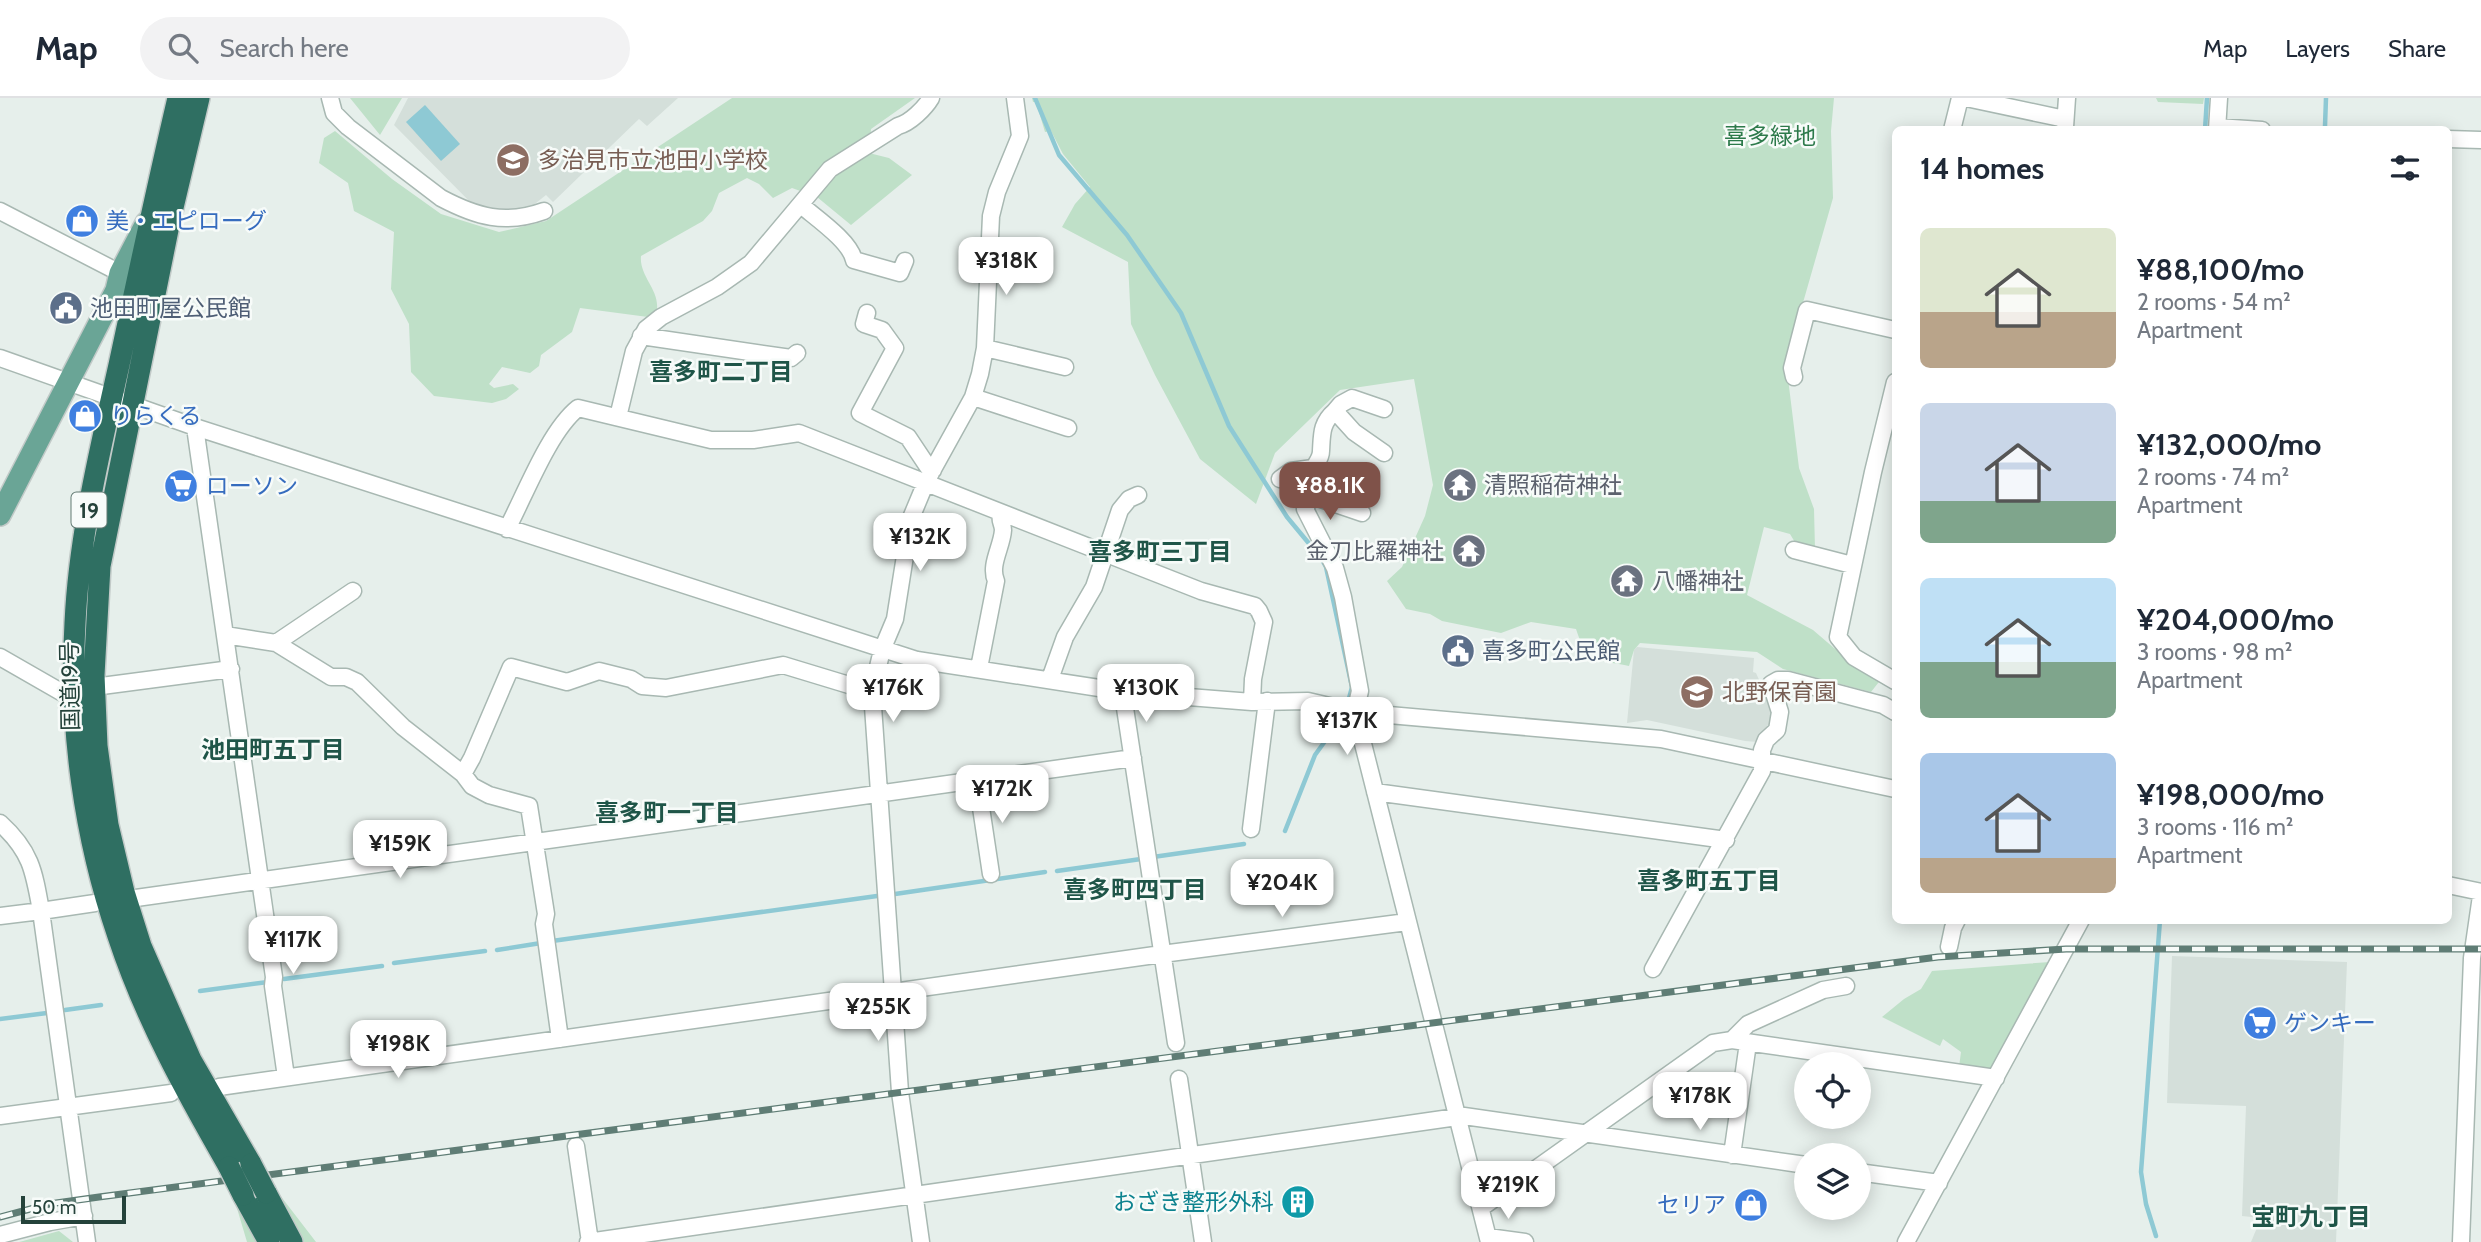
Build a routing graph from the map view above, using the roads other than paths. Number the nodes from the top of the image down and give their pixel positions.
1 (178, 98) edge
2 (199, 98) edge
3 (330, 98) edge
4 (931, 98) edge
5 (1015, 98) edge
6 (1960, 98) edge
7 (1966, 98) edge
8 (2067, 98) edge
9 (2219, 98) edge
10 (2065, 124) edge
11 (1953, 126) edge
12 (2217, 126) edge
13 (2452, 139) edge
14 (2481, 140) edge
15 (801, 205) junction
16 (0, 211) edge
17 (544, 211) dead end
18 (151, 215) junction
19 (905, 261) dead end
20 (120, 273) junction
21 (867, 313) dead end
22 (1892, 329) edge
23 (641, 336) junction
24 (985, 348) junction
25 (797, 353) dead end
26 (0, 358) edge
27 (1065, 367) dead end
28 (1794, 377) dead end
29 (69, 383) junction
30 (972, 397) junction
31 (111, 398) junction
32 (134, 406) junction
33 (1892, 408) edge
34 (1384, 409) dead end
35 (1335, 411) junction
36 (618, 417) junction
37 (195, 427) junction
38 (1068, 428) dead end
39 (1887, 451) edge
40 (1384, 453) dead end
41 (1313, 468) junction
42 (930, 476) junction
43 (1280, 478) dead end
44 (1138, 495) dead end
45 (1312, 496) junction
46 (1363, 513) dead end
47 (1001, 514) junction
48 (0, 515) edge
49 (508, 529) junction
50 (1794, 550) dead end
51 (1105, 555) junction
52 (1852, 565) junction
53 (353, 591) dead end
54 (225, 635) junction
55 (276, 643) junction
56 (882, 650) junction
57 (0, 657) edge
58 (979, 668) junction
59 (230, 669) junction
60 (1050, 679) junction
61 (1892, 679) edge
62 (84, 689) junction
63 (872, 692) junction
64 (1125, 692) junction
65 (1259, 702) junction
66 (1892, 710) edge
67 (1355, 712) junction
68 (1133, 758) junction
69 (1761, 760) junction
70 (463, 774) junction
71 (977, 781) junction
72 (1892, 788) edge
73 (1375, 792) junction
74 (880, 795) junction
75 (0, 823) edge
76 (1251, 829) dead end
77 (1726, 840) junction
78 (534, 843) junction
79 (991, 874) dead end
80 (260, 881) junction
81 (2452, 887) edge
82 (2481, 894) edge
83 (136, 898) dead end
84 (95, 903) dead end
85 (40, 911) junction
86 (0, 916) edge
87 (1407, 922) junction
88 (1956, 924) edge
89 (2079, 924) edge
90 (1949, 947) dead end
91 (1162, 954) junction
92 (1653, 969) dead end
93 (1846, 986) dead end
94 (2476, 987) edge
95 (893, 992) junction
96 (560, 1039) junction
97 (1740, 1042) junction
98 (1176, 1043) dead end
99 (286, 1077) junction
100 (1996, 1078) junction
101 (1179, 1079) dead end
102 (219, 1087) dead end
103 (2474, 1091) edge
104 (171, 1093) dead end
105 (69, 1107) junction
106 (0, 1116) edge
107 (1458, 1117) junction
108 (1587, 1133) junction
109 (576, 1146) dead end
110 (1732, 1155) junction
111 (1191, 1157) junction
112 (1794, 1163) edge
113 (1871, 1174) edge
114 (1939, 1184) junction
115 (914, 1196) junction
116 (1481, 1209) junction
117 (84, 1216) junction
118 (0, 1235) edge
119 (1489, 1240) edge
120 (87, 1242) edge
121 (268, 1242) edge
122 (292, 1242) edge
123 (589, 1242) edge
124 (921, 1242) edge
125 (1203, 1242) edge
126 (1525, 1242) edge
127 (1906, 1242) edge
128 (2461, 1242) edge

1 - 18 highway, 国道19号 / 19
2 - 32 highway, 国道19号 / 19
3 - 17 street
4 - 15 street
5 - 24 street
6 - 11 street
7 - 10 street
8 - 10 street
9 - 12 street
13 - 14 street
15 - 19 street
15 - 23 street
16 - 20 street
18 - 20 main road
18 - 31 highway, 国道19号 / 19
20 - 29 main road
21 - 42 street
22 - 28 street
23 - 25 street
23 - 36 street
24 - 27 street
24 - 30 street
26 - 29 street
29 - 31 street
29 - 48 main road
30 - 38 street
30 - 42 street
31 - 32 street
31 - 62 highway, 国道19号 / 19
32 - 37 street
32 - 62 highway, 国道19号 / 19
33 - 39 street
34 - 35 street
35 - 40 street
35 - 41 street
36 - 42 street
36 - 49 street
37 - 49 street
37 - 54 street
39 - 52 street
41 - 43 street
41 - 45 street
42 - 47 street
42 - 56 street
44 - 51 street
45 - 46 street
45 - 67 street
47 - 51 street
47 - 58 street
49 - 56 street
50 - 52 street
51 - 60 street
51 - 65 street
52 - 61 street
53 - 55 street
54 - 55 street
54 - 59 street
55 - 70 street
56 - 58 street
56 - 63 street
57 - 62 street
58 - 60 street
59 - 62 street
59 - 80 street
60 - 64 street
62 - 121 highway, 国道19号 / 19, bridge
62 - 122 highway, 国道19号 / 19, bridge
63 - 70 street
63 - 74 street
64 - 65 street
64 - 68 street
65 - 67 street
65 - 76 street
66 - 69 street
67 - 69 street
67 - 73 street
68 - 71 street
68 - 91 street
69 - 72 street
69 - 77 street
70 - 78 street
71 - 74 street
71 - 79 street
73 - 77 street
73 - 87 street
74 - 78 street
74 - 95 street
75 - 85 street
77 - 92 street
78 - 80 street
78 - 96 street
80 - 83 street
80 - 99 street
81 - 82 street
82 - 94 street
84 - 85 street
85 - 86 street
85 - 105 street
87 - 91 street
87 - 107 street
88 - 90 street
89 - 100 street
91 - 95 street
91 - 98 street
93 - 97 street
94 - 103 street
95 - 96 street
95 - 115 street
96 - 99 street
97 - 100 street
97 - 108 street
97 - 110 street
99 - 102 street
100 - 114 street
101 - 111 street
103 - 128 street
104 - 105 street
105 - 106 street
105 - 117 street
107 - 108 street
107 - 111 street
107 - 116 street
108 - 110 street
108 - 116 street
109 - 123 street
110 - 112 street
111 - 115 street
111 - 125 street
113 - 114 street
114 - 127 street
115 - 123 street
115 - 124 street
116 - 119 street
117 - 118 street
117 - 120 street
119 - 126 street

